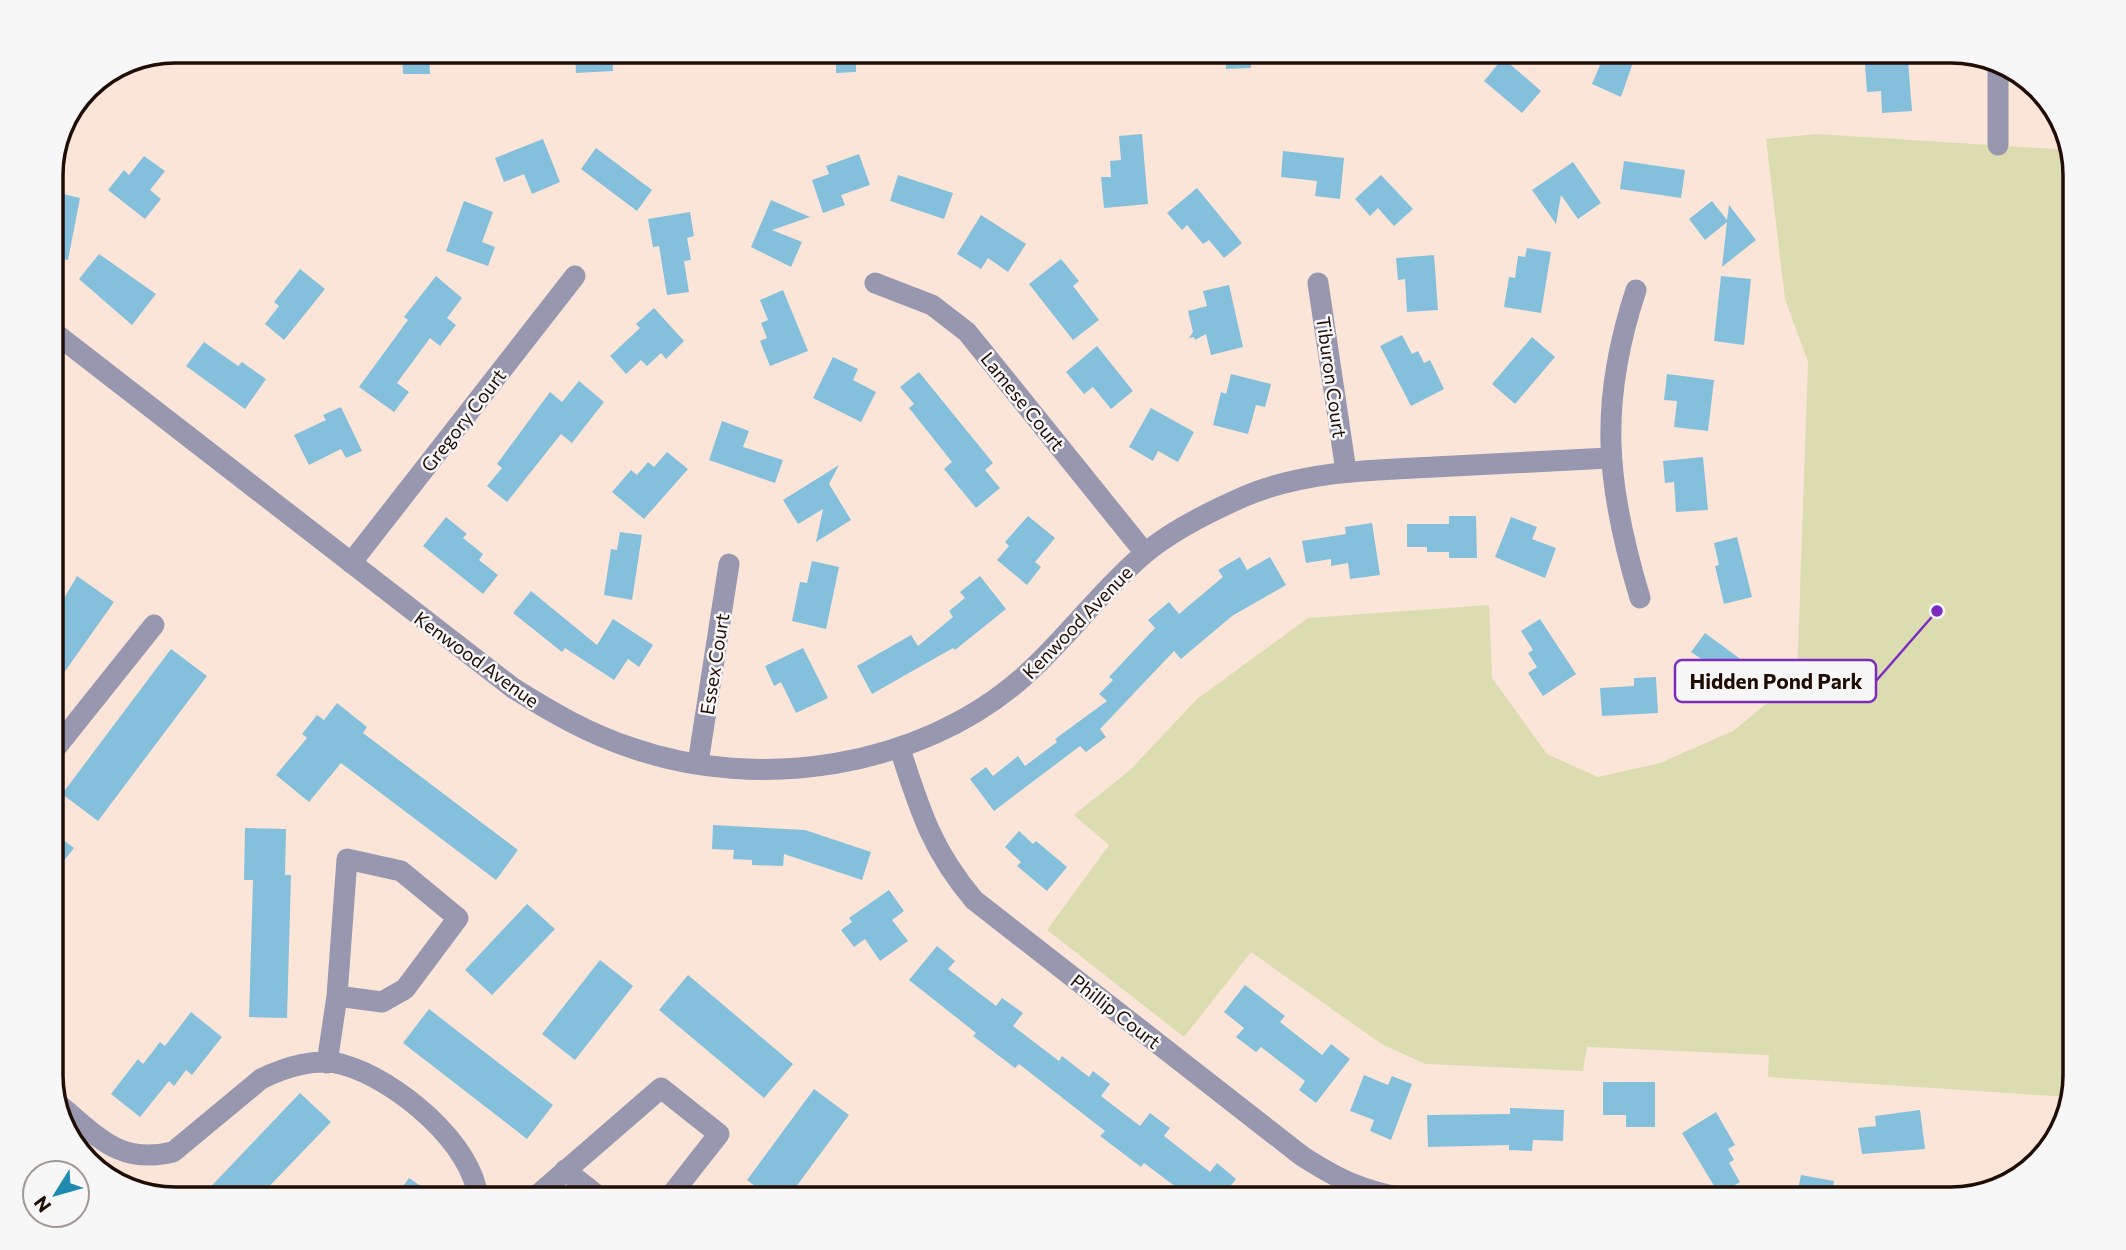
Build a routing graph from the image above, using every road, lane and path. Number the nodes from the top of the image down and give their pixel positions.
1 (1998, 74) edge
2 (1998, 145) dead end
3 (575, 276) dead end
4 (875, 283) dead end
5 (1318, 283) dead end
6 (1636, 290) dead end
7 (63, 339) edge
8 (1609, 458) junction
9 (1346, 471) junction
10 (1145, 553) junction
11 (351, 563) junction
12 (729, 564) dead end
13 (1640, 598) dead end
14 (154, 625) dead end
15 (63, 733) edge
16 (900, 749) junction
17 (698, 763) junction
18 (337, 996) junction
19 (327, 1063) junction
20 (70, 1113) edge
21 (565, 1170) junction
22 (475, 1187) edge
23 (546, 1187) edge
24 (586, 1187) edge
25 (677, 1187) edge
26 (1355, 1187) edge

1 - 2 street
3 - 11 street, Gregory Court
4 - 10 street, Lamese Court
5 - 9 street, Tiburon Court
6 - 8 street
7 - 11 street, Kenwood Avenue
8 - 9 street, Kenwood Avenue
8 - 13 street
9 - 10 street, Kenwood Avenue
10 - 16 street, Kenwood Avenue
11 - 17 street, Kenwood Avenue
12 - 17 street, Essex Court
14 - 15 street
16 - 17 street, Kenwood Avenue
16 - 26 street, Phillip Court
18 - 18 street
18 - 19 street
19 - 20 street
19 - 22 street
21 - 23 street
21 - 24 street
21 - 25 street

